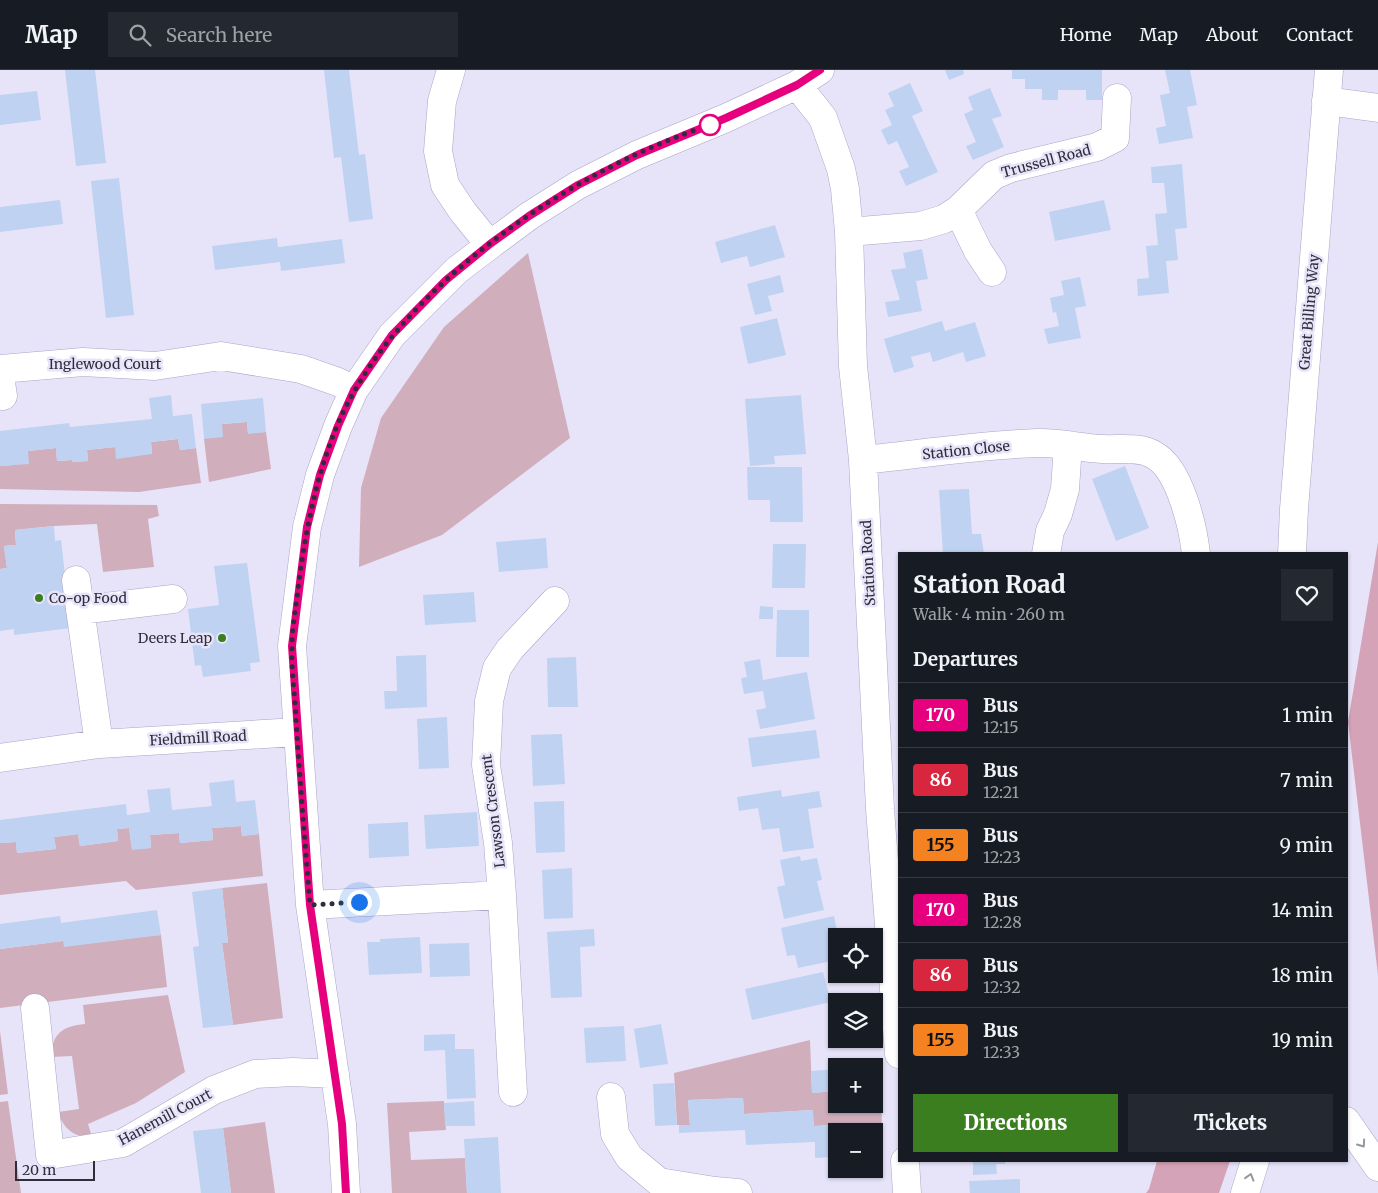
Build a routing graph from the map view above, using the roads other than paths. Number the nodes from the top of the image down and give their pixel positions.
1 (451, 70) edge
2 (820, 70) edge
3 (1329, 70) edge
4 (797, 85) junction
5 (1117, 98) dead end
6 (1326, 101) junction
7 (1378, 108) edge
8 (958, 210) junction
9 (849, 232) junction
10 (490, 244) junction
11 (992, 272) dead end
12 (0, 369) edge
13 (354, 390) junction
14 (1068, 445) junction
15 (863, 460) junction
16 (1046, 552) edge
17 (1196, 552) edge
18 (1292, 552) edge
19 (76, 580) dead end
20 (173, 599) dead end
21 (555, 601) dead end
22 (80, 610) junction
23 (297, 732) junction
24 (99, 744) junction
25 (0, 758) edge
26 (889, 809) edge
27 (502, 895) junction
28 (310, 905) junction
29 (35, 1008) dead end
30 (898, 1030) edge
31 (335, 1074) junction
32 (513, 1092) dead end
33 (611, 1097) dead end
34 (1348, 1124) edge
35 (905, 1162) edge
36 (1255, 1162) edge
37 (1378, 1167) edge
38 (659, 1188) edge
39 (346, 1193) edge
40 (738, 1193) edge
41 (907, 1193) edge
42 (1245, 1193) edge

1 - 10 street
2 - 4 street
3 - 6 street, Great Billing Way
4 - 9 street, Station Road
4 - 10 street
5 - 8 street, Trussell Road
6 - 7 street
6 - 18 street, Great Billing Way
8 - 9 street, Trussell Road
8 - 11 street
9 - 15 street, Station Road
10 - 13 street
12 - 13 street, Inglewood Court
13 - 23 street
14 - 15 street, Station Close
14 - 16 street
14 - 17 street, Station Close
15 - 26 street, Station Road
19 - 22 street
20 - 22 street
21 - 27 street, Lawson Crescent
22 - 24 street
23 - 24 street, Fieldmill Road
23 - 28 street
24 - 25 street, Fieldmill Road
26 - 30 street, Station Road
27 - 28 street
27 - 32 street, Lawson Crescent
28 - 31 street
29 - 31 street, Hanemill Court
31 - 39 street
33 - 38 street
34 -> 37 street
35 - 41 street
42 -> 36 street
38 - 40 street

